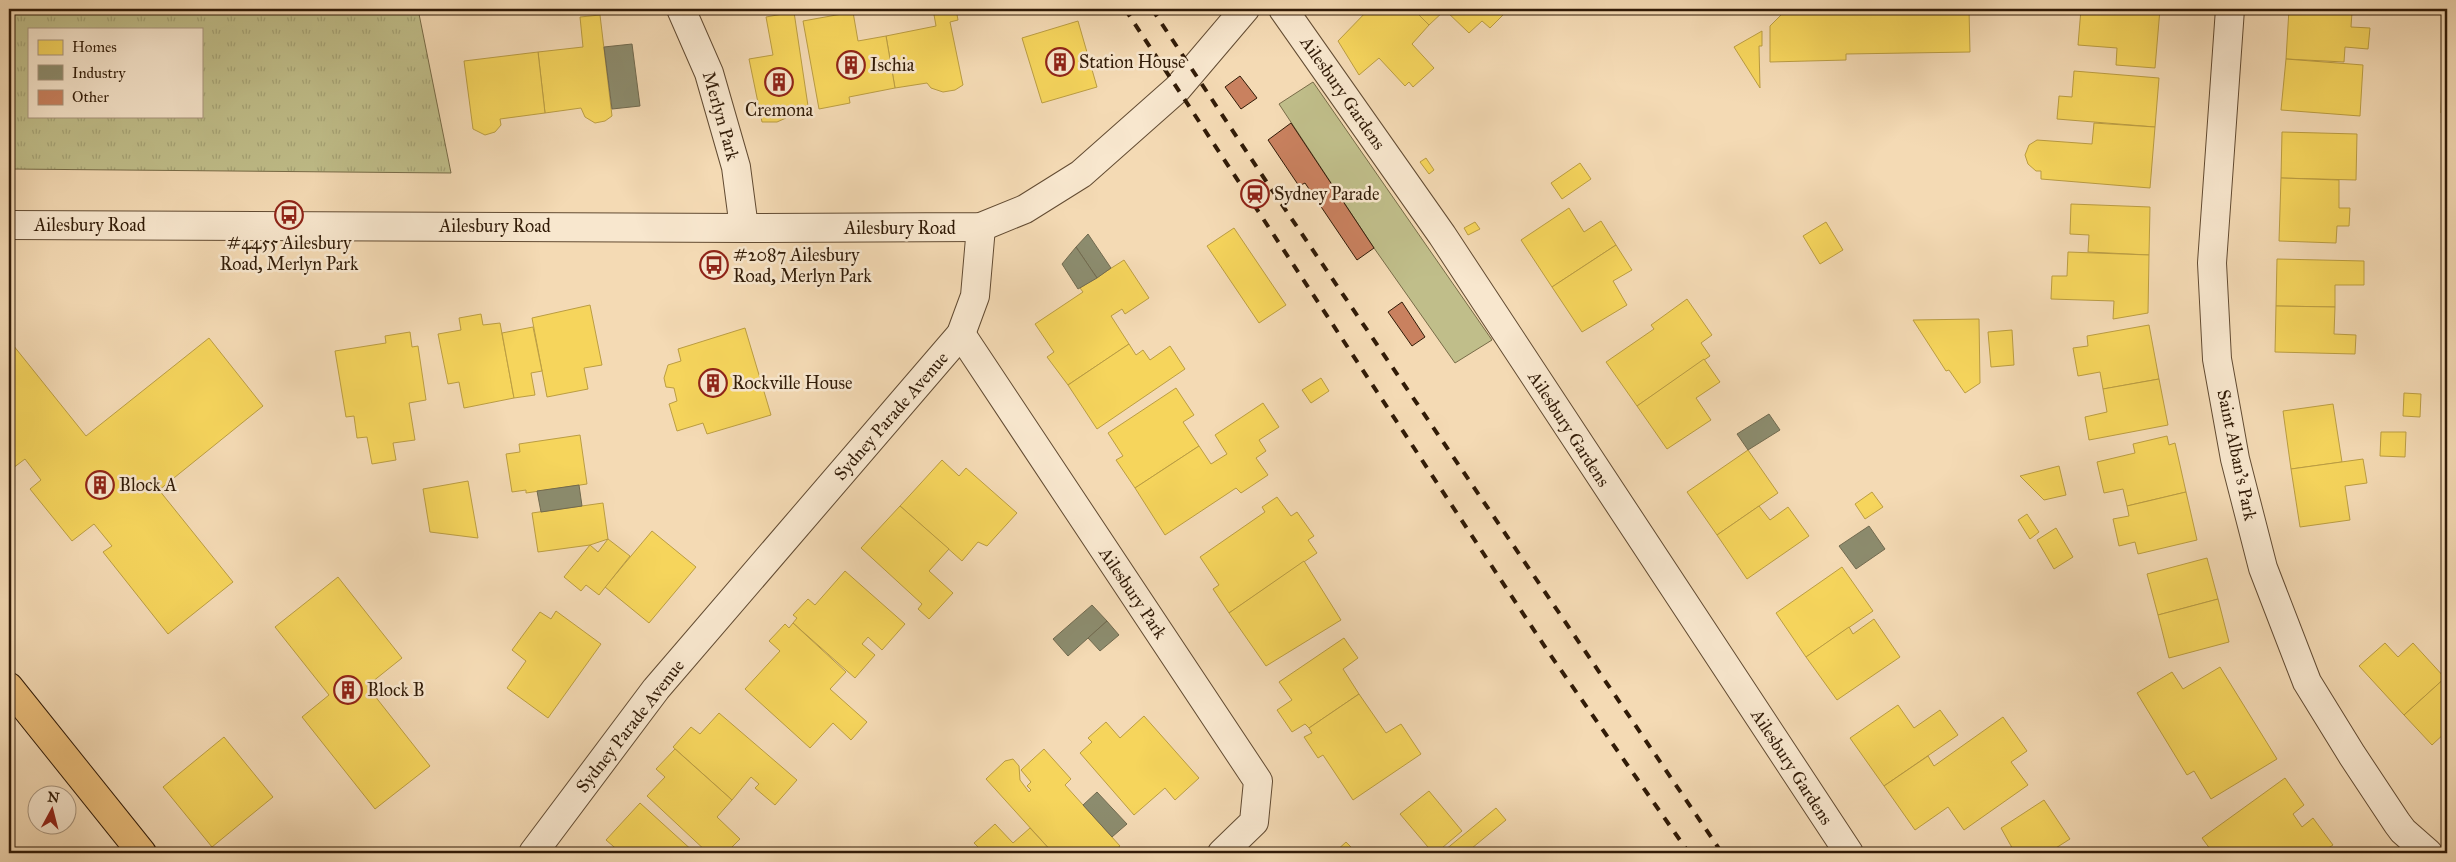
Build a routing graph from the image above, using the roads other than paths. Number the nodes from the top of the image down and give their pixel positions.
1 (681, 9) edge
2 (1245, 9) edge
3 (1283, 9) edge
4 (2230, 9) edge
5 (9, 225) edge
6 (981, 227) junction
7 (744, 228) junction
8 (961, 334) junction
9 (9, 687) edge
10 (142, 853) edge
11 (533, 853) edge
12 (1222, 853) edge
13 (1849, 853) edge
14 (2428, 853) edge

1 - 7 street, Merlyn Park
2 - 6 street
3 - 13 street, Ailesbury Gardens
4 - 14 street, Saint Alban's Park
5 - 7 street, Ailesbury Road
6 - 7 street, Ailesbury Road
6 - 8 street, Sydney Parade Avenue
8 - 11 street, Sydney Parade Avenue
8 - 12 street, Ailesbury Park
9 - 10 main road

